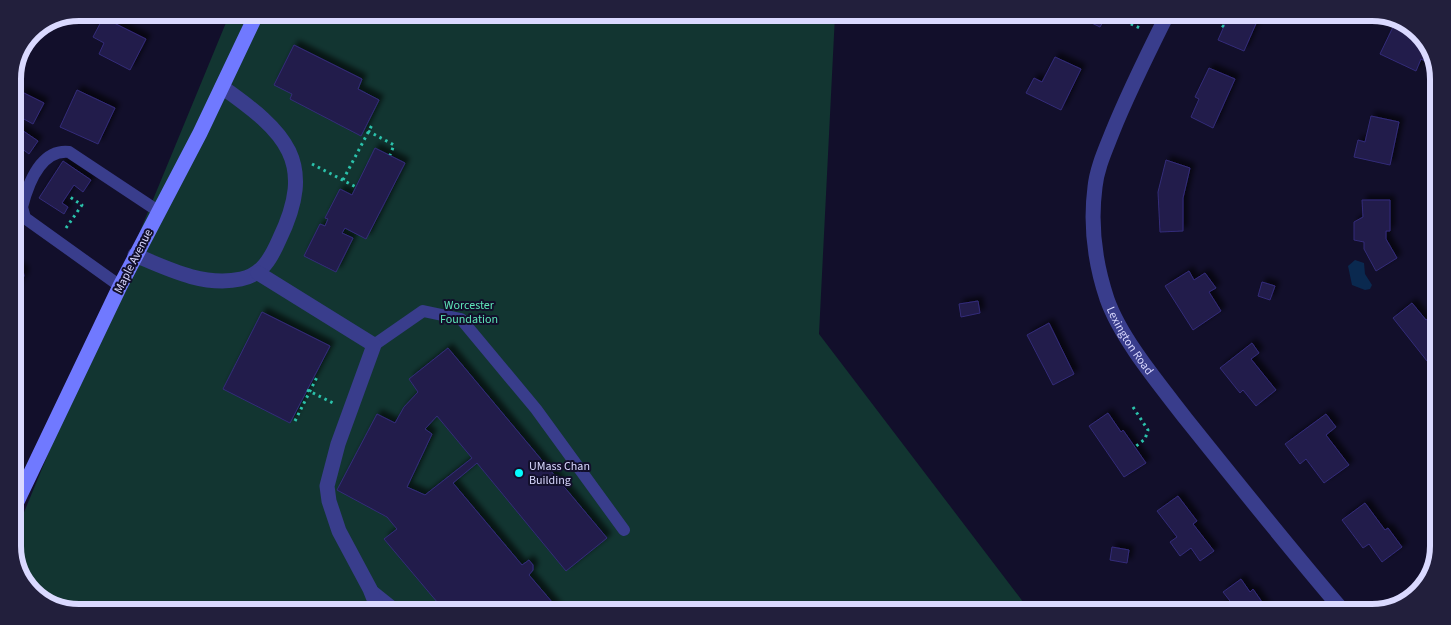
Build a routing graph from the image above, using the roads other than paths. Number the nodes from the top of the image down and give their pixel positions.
1 (253, 21) edge
2 (1164, 21) edge
3 (222, 87) junction
4 (158, 211) junction
5 (135, 255) junction
6 (258, 273) junction
7 (120, 286) junction
8 (374, 345) junction
9 (21, 493) edge
10 (624, 530) dead end
11 (370, 588) junction
12 (376, 604) edge
13 (389, 604) edge
14 (1337, 604) edge

1 - 3 main road, Maple Avenue
2 - 14 street, Lexington Road
3 - 4 main road, Maple Avenue
3 - 6 street
4 - 5 main road, Maple Avenue
4 - 7 lane
5 - 6 street
5 - 7 main road, Maple Avenue
6 - 8 street
7 - 9 main road, Maple Avenue
8 - 10 lane
8 - 11 street
11 - 12 street
11 - 13 lane

